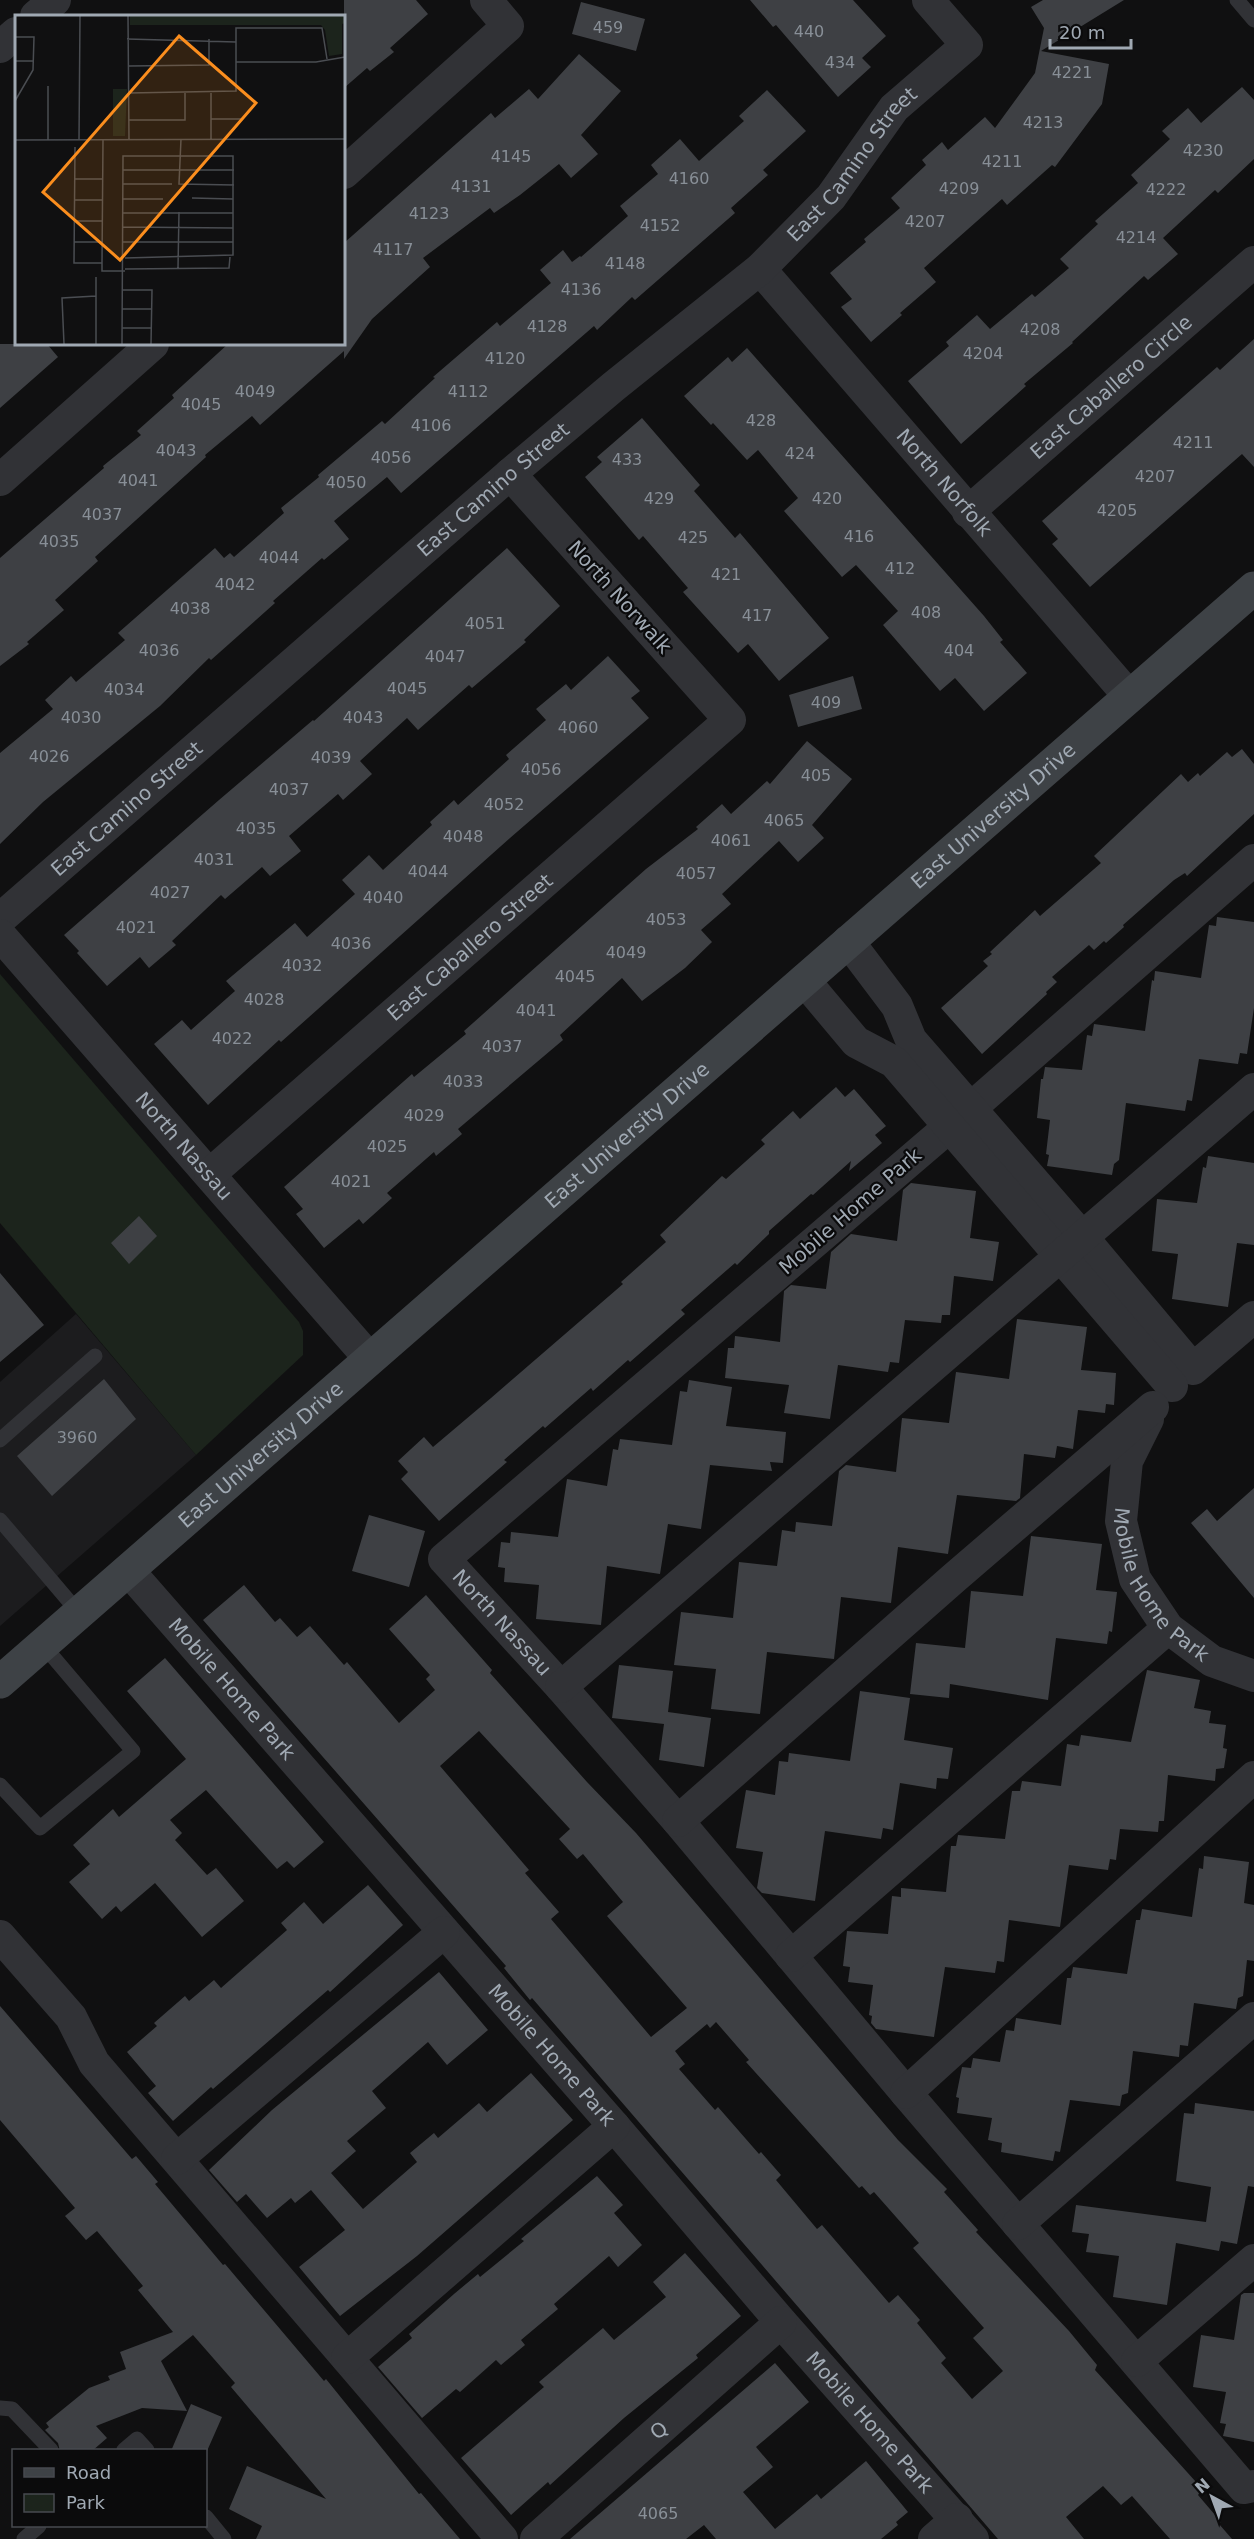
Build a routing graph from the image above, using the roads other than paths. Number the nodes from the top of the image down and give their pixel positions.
1 (55, 0) edge
2 (486, 0) edge
3 (928, 0) edge
4 (1237, 0) edge
5 (37, 15) edge
6 (1254, 20) edge
7 (15, 34) edge
8 (0, 47) edge
9 (345, 172) edge
10 (1254, 262) edge
11 (760, 269) junction
12 (152, 345) edge
13 (510, 474) junction
14 (0, 480) edge
15 (968, 512) junction
16 (1254, 588) edge
17 (1129, 696) junction
18 (730, 720) joint
19 (1254, 860) edge
20 (0, 919) edge
21 (0, 935) edge
22 (848, 941) junction
23 (804, 980) junction
24 (1254, 1089) edge
25 (960, 1117) junction
26 (210, 1174) junction
27 (1072, 1247) junction
28 (1254, 1317) edge
29 (1254, 1342) edge
30 (95, 1356) dead end
31 (370, 1359) junction
32 (1172, 1388) junction
33 (0, 1440) edge
34 (0, 1520) edge
35 (444, 1559) joint
36 (128, 1570) junction
37 (79, 1613) junction
38 (1168, 1628) junction
39 (43, 1645) junction
40 (1254, 1676) edge
41 (0, 1682) edge
42 (561, 1687) junction
43 (1254, 1777) edge
44 (0, 1785) edge
45 (678, 1821) junction
46 (444, 1932) junction
47 (0, 1936) edge
48 (791, 1956) junction
49 (1254, 2018) edge
50 (906, 2092) junction
51 (614, 2126) junction
52 (177, 2159) junction
53 (1018, 2224) junction
54 (1254, 2260) edge
55 (781, 2322) junction
56 (347, 2358) junction
57 (1137, 2361) junction
58 (0, 2408) edge
59 (49, 2449) edge
60 (1254, 2486) edge
61 (207, 2518) edge
62 (38, 2527) edge
63 (955, 2532) edge
64 (27, 2538) edge
65 (224, 2539) edge
66 (502, 2539) edge
67 (536, 2539) edge

1 - 5 street
2 - 9 street
3 - 11 street, East Camino Street
4 - 6 lane
7 - 8 street
10 - 15 street, East Caballero Circle
11 - 13 street, East Camino Street
11 - 15 street, North Norfolk
12 - 14 street
13 - 18 street, North Norwalk
13 - 20 street, East Camino Street
15 - 17 street, North Norfolk
16 - 17 main road, East University Drive
17 - 22 main road, East University Drive
18 - 26 street, East Caballero Street
19 - 25 street, Mobile Home Park
21 - 26 street, North Nassau
22 - 23 main road, East University Drive
22 - 25 street
23 - 25 street
23 - 31 main road, East University Drive
24 - 27 street
25 - 27 street
25 - 35 street, Mobile Home Park
26 - 31 street, North Nassau
27 - 32 street
27 - 42 street
28 - 32 street
29 - 32 street
30 - 33 lane
31 - 36 main road, East University Drive
32 - 38 street, Mobile Home Park
32 - 45 street
34 - 37 lane
35 - 42 street, North Nassau
36 - 37 main road, East University Drive
36 - 46 street, Mobile Home Park
37 - 39 main road, East University Drive
38 - 40 street, Mobile Home Park
38 - 48 street
39 - 41 main road, East University Drive
39 - 44 lane
42 - 45 street, North Nassau
43 - 50 street
45 - 48 street, North Nassau
46 - 51 street, Mobile Home Park
46 - 52 street
47 - 52 street
48 - 50 street, North Nassau
49 - 53 street
50 - 53 street, North Nassau
51 - 55 street, Mobile Home Park
51 - 56 street
52 - 56 street
53 - 57 street, North Nassau
54 - 57 street
55 - 63 street, Mobile Home Park
55 - 67 street, Q
56 - 66 street
57 - 60 street, North Nassau
58 - 59 lane
61 - 65 lane
62 - 64 lane

